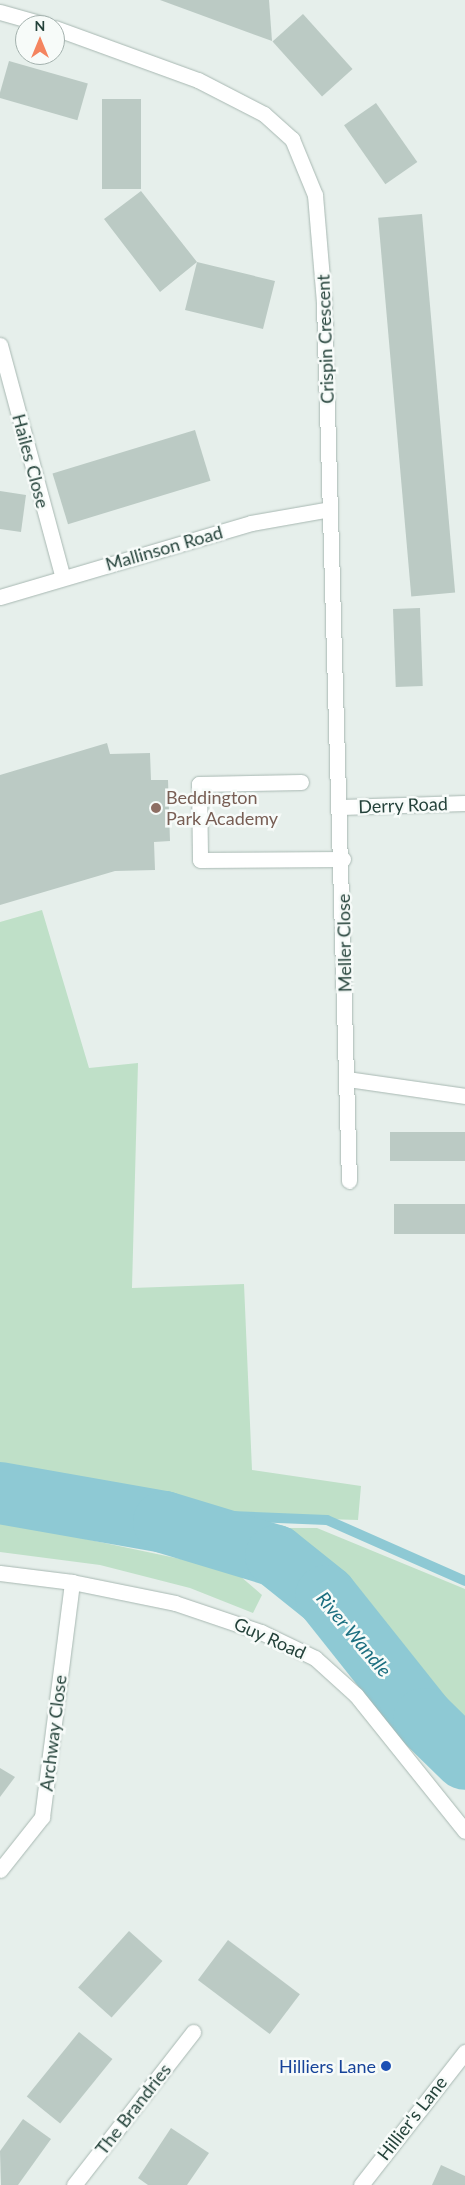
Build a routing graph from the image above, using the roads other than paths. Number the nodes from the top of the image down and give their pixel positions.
1 (0, 12) edge
2 (15, 16) edge
3 (65, 32) edge
4 (0, 345) edge
5 (330, 509) junction
6 (63, 578) junction
7 (0, 597) edge
8 (301, 782) dead end
9 (465, 803) edge
10 (340, 807) junction
11 (343, 859) junction
12 (347, 1079) junction
13 (465, 1096) edge
14 (349, 1181) dead end
15 (0, 1573) edge
16 (72, 1582) junction
17 (465, 1831) edge
18 (0, 1870) edge
19 (193, 2032) dead end
20 (465, 2052) edge
21 (74, 2185) edge
22 (361, 2185) edge

1 - 2 street
3 - 5 street, Crispin Crescent
4 - 6 street, Hailes Close
5 - 6 street, Mallinson Road
5 - 10 street, Crispin Crescent
6 - 7 street, Mallinson Road
8 - 11 street
9 - 10 street, Derry Road
10 - 11 street, Meller Close
11 - 12 street, Meller Close
12 - 13 street
12 - 14 street, Meller Close
15 - 16 street, Guy Road
16 - 17 street, Guy Road
16 - 18 street, Archway Close
19 - 21 street, The Brandries
20 - 22 street, Hillier's Lane

